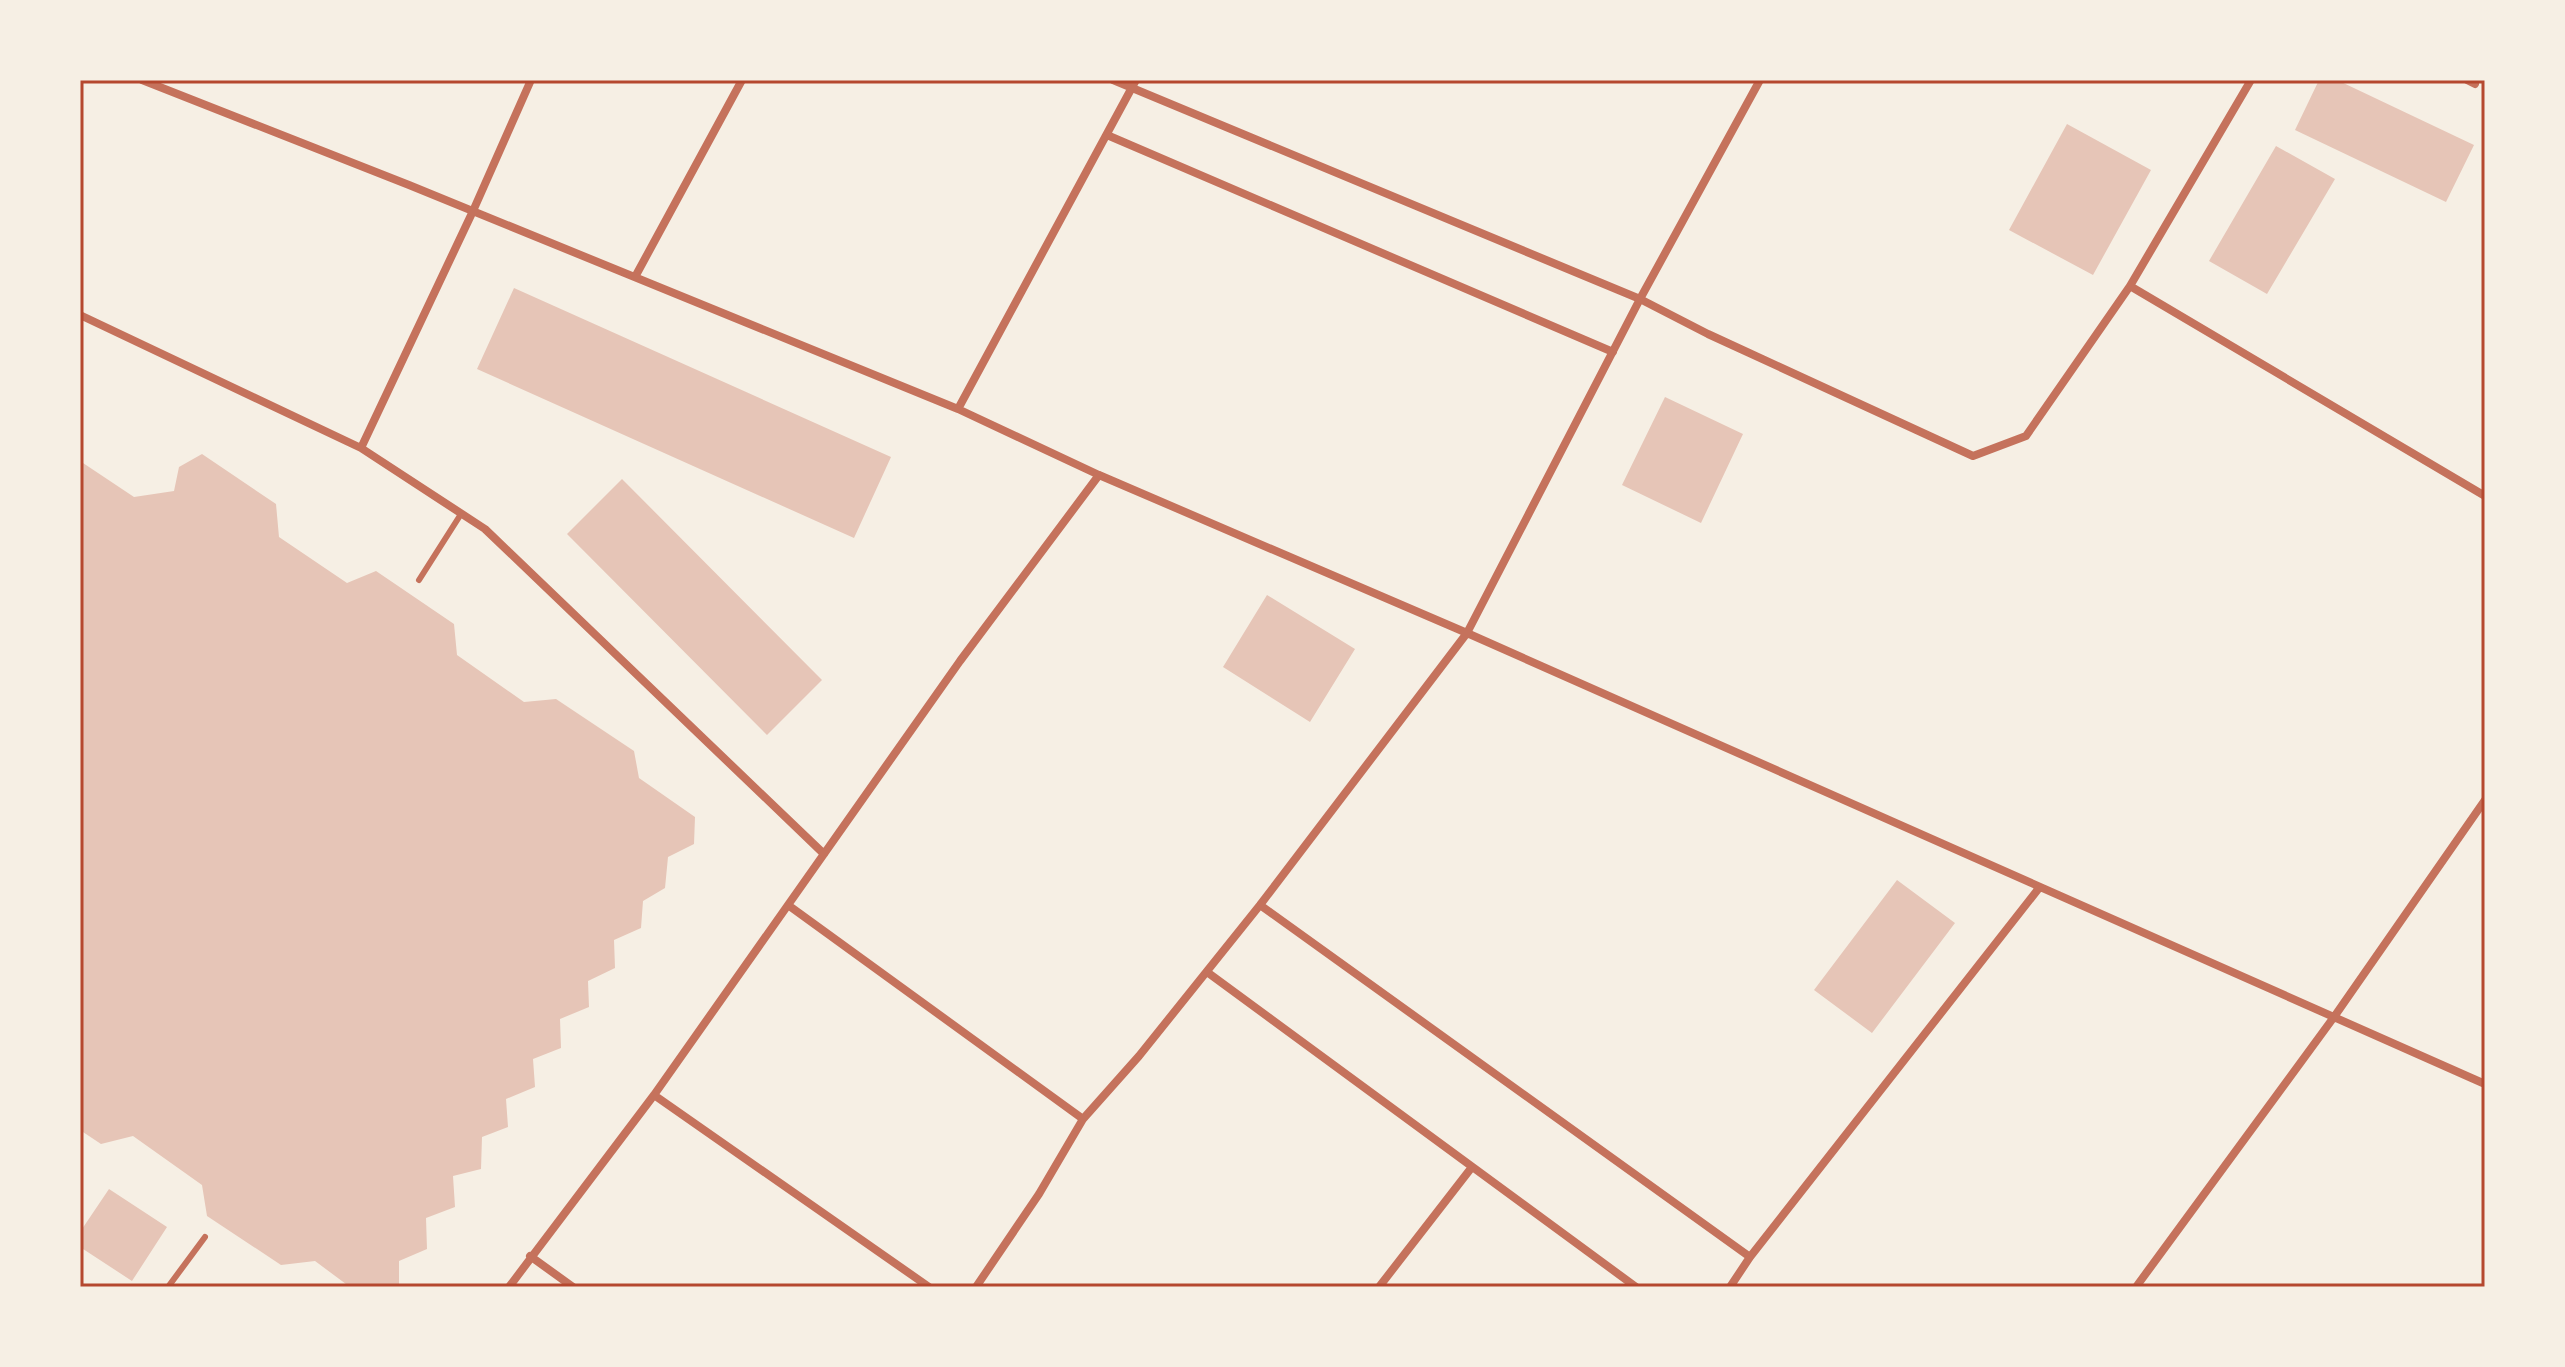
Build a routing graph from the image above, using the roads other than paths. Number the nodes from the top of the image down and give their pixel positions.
1 (142, 80) edge
2 (531, 80) edge
3 (742, 80) edge
4 (1113, 80) edge
5 (1760, 80) edge
6 (2251, 80) edge
7 (1133, 84) edge
8 (1107, 135) junction
9 (473, 211) junction
10 (635, 277) junction
11 (2130, 286) junction
12 (1640, 299) junction
13 (80, 315) edge
14 (1613, 352) junction
15 (958, 409) junction
16 (361, 448) junction
17 (1099, 475) junction
18 (2485, 496) edge
19 (461, 514) junction
20 (419, 580) dead end
21 (1467, 633) junction
22 (2485, 800) edge
23 (824, 854) junction
24 (2039, 888) junction
25 (788, 905) junction
26 (1260, 905) junction
27 (1207, 972) junction
28 (2334, 1017) junction
29 (2485, 1084) edge
30 (654, 1095) junction
31 (1083, 1119) junction
32 (1472, 1167) junction
33 (205, 1237) dead end
34 (530, 1256) junction
35 (1750, 1257) junction
36 (168, 1287) edge
37 (509, 1287) edge
38 (573, 1287) edge
39 (929, 1287) edge
40 (976, 1287) edge
41 (1379, 1287) edge
42 (1636, 1287) edge
43 (1730, 1287) edge
44 (2136, 1287) edge

1 - 9 street
2 - 9 street
3 - 10 street
4 - 7 street
5 - 12 street
6 - 11 street
7 - 8 street
7 - 12 street
8 - 14 street
8 - 15 street
9 - 10 street
9 - 16 street
10 - 15 street
11 - 12 street
11 - 18 street
12 - 14 street
13 - 16 street
14 - 21 street
15 - 17 street
16 - 19 street
17 - 21 street
17 - 23 street
19 - 20 lane
19 - 23 street
21 - 24 street
21 - 26 street
22 - 28 street
23 - 25 street
24 - 28 street
24 - 35 street
25 - 30 street
25 - 31 street
26 - 27 street
26 - 35 street
27 - 31 street
27 - 32 street
28 - 29 street
28 - 44 street
30 - 34 street
30 - 39 street
31 - 40 street
32 - 41 street
32 - 42 street
33 - 36 lane
34 - 37 street
34 - 38 street
35 - 43 street

